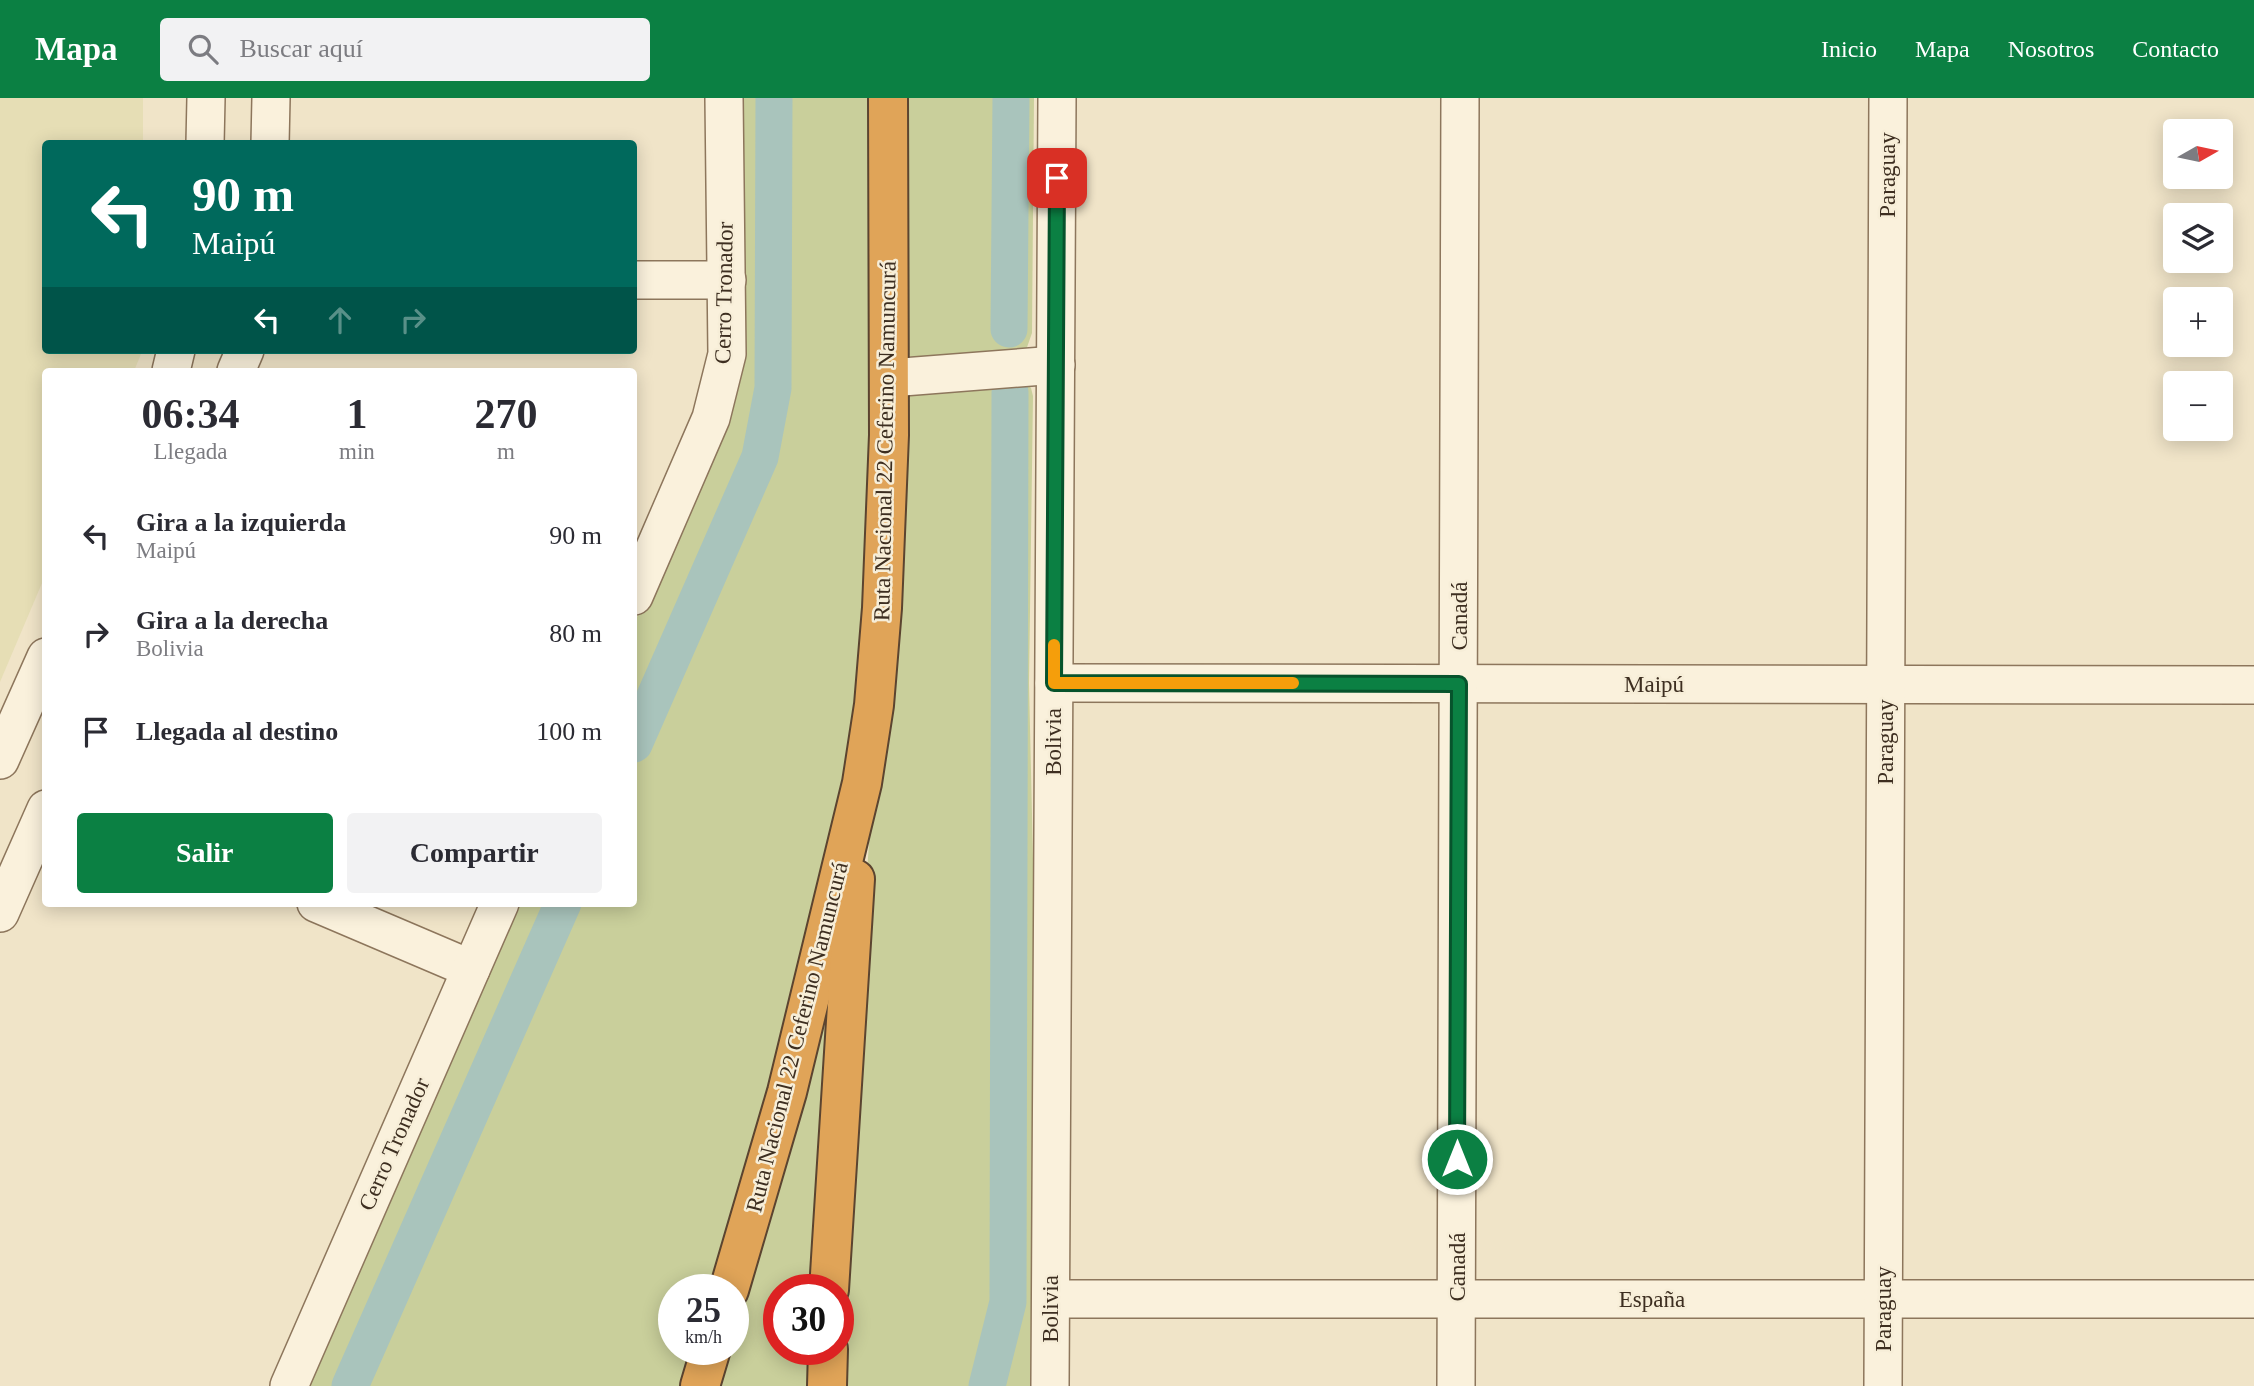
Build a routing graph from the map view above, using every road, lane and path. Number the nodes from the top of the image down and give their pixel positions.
1 (206, 98) edge
2 (271, 98) edge
3 (724, 98) edge
4 (888, 98) edge
5 (1057, 98) edge
6 (1460, 98) edge
7 (1888, 98) edge
8 (205, 140) edge
9 (270, 140) edge
10 (637, 280) edge
11 (727, 280) junction
12 (1056, 365) junction
13 (890, 378) junction
14 (637, 589) edge
15 (42, 666) edge
16 (1054, 683) junction
17 (1459, 684) junction
18 (1885, 684) junction
19 (2254, 684) edge
20 (0, 760) edge
21 (862, 783) junction
22 (42, 818) edge
23 (325, 907) edge
24 (497, 907) edge
25 (0, 913) edge
26 (471, 969) junction
27 (734, 1274) edge
28 (831, 1274) edge
29 (1051, 1299) junction
30 (1457, 1299) junction
31 (1883, 1299) junction
32 (2254, 1299) edge
33 (706, 1365) edge
34 (828, 1365) edge
35 (289, 1386) edge
36 (700, 1386) edge
37 (827, 1386) edge
38 (1050, 1386) edge
39 (1456, 1386) edge
40 (1883, 1386) edge

1 - 8 street
2 - 9 street
3 - 11 street, Cerro Tronador
4 - 13 highway, Ruta Nacional 22 Ceferino Namuncurá
5 - 12 street, Bolivia
6 - 17 street, Canadá
7 - 18 street, Paraguay
10 - 11 street
11 - 14 street, Cerro Tronador
12 - 13 street
12 - 16 street, Bolivia
13 - 21 highway, Ruta Nacional 22 Ceferino Namuncurá
15 - 20 street
16 - 17 street, Maipú
16 - 29 street, Bolivia
17 - 18 street, Maipú
17 - 30 street, Canadá
18 - 19 street, Maipú
18 - 31 street, Paraguay
21 - 27 highway, Ruta Nacional 22 Ceferino Namuncurá
21 - 28 highway, Ruta Nacional 22 Ceferino Namuncurá
22 - 25 street
23 - 26 street
24 - 26 street, Cerro Tronador
26 - 35 street, Cerro Tronador
29 - 30 street, España
29 - 38 street, Bolivia
30 - 31 street, España
30 - 39 street, Canadá
31 - 32 street, España
31 - 40 street, Paraguay
33 - 36 highway
34 - 37 highway

